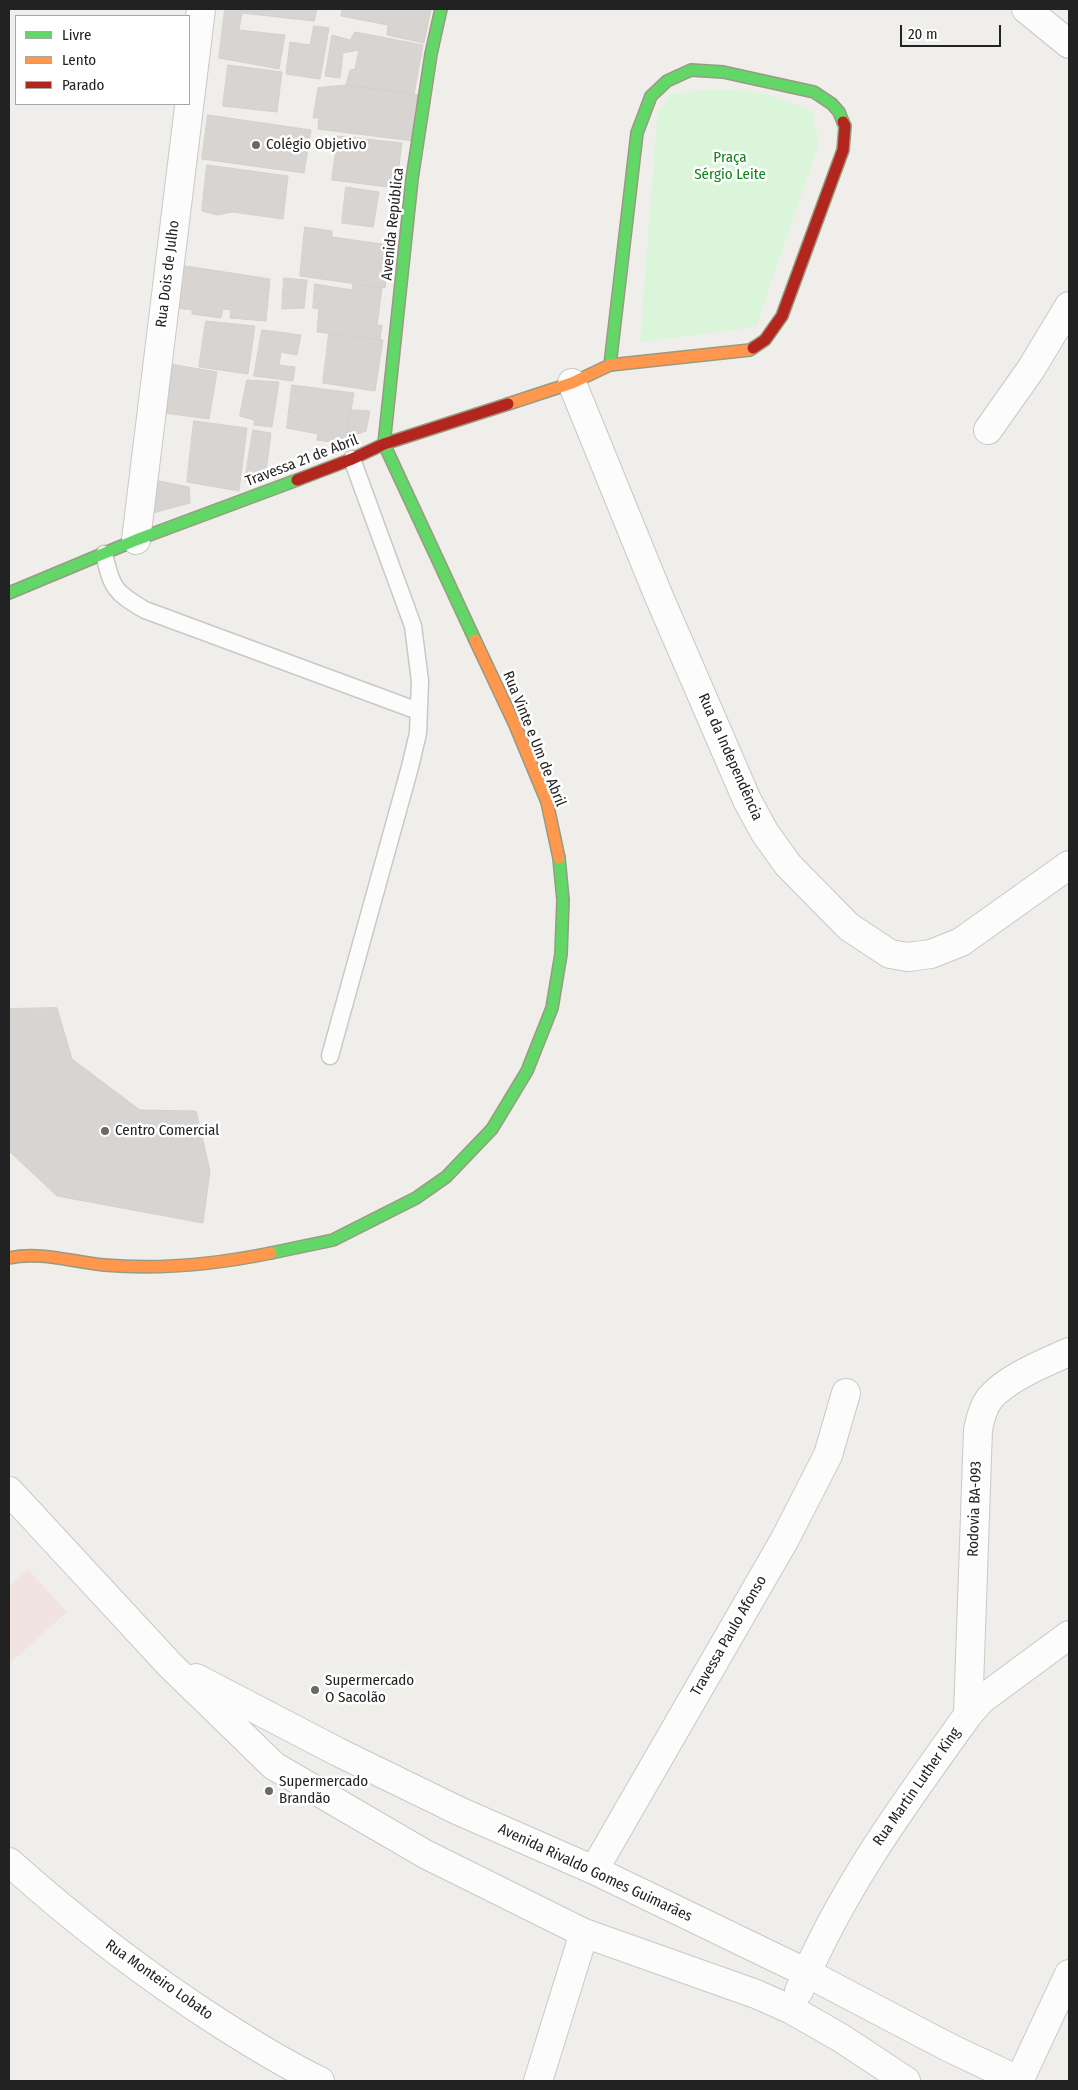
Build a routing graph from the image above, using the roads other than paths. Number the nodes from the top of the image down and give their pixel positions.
1 (201, 9) edge
2 (441, 9) edge
3 (1026, 9) edge
4 (1069, 44) edge
5 (190, 99) edge
6 (189, 105) edge
7 (1069, 306) edge
8 (610, 366) junction
9 (572, 383) junction
10 (988, 430) dead end
11 (384, 444) junction
12 (352, 459) junction
13 (136, 540) junction
14 (104, 554) junction
15 (9, 593) edge
16 (418, 711) junction
17 (1069, 865) edge
18 (330, 1056) dead end
19 (9, 1258) edge
20 (1069, 1352) edge
21 (846, 1393) dead end
22 (9, 1491) edge
23 (1069, 1635) edge
24 (170, 1665) junction
25 (968, 1715) junction
26 (9, 1862) edge
27 (594, 1870) junction
28 (584, 1933) junction
29 (807, 1973) junction
30 (1069, 1974) edge
31 (792, 2010) junction
32 (320, 2081) edge
33 (538, 2081) edge
34 (906, 2081) edge
35 (1020, 2081) edge

1 - 5 street, Rua Dois de Julho
2 - 11 street, Avenida República
3 - 4 street
6 - 13 street, Rua Dois de Julho
7 - 10 street
8 - 8 street
8 - 9 street, Travessa 21 de Abril
9 - 11 street, Travessa 21 de Abril
9 - 17 street, Rua da Independência
11 - 12 street, Travessa 21 de Abril
11 - 19 street, Rua Vinte e Um de Abril
12 - 13 street, Travessa 21 de Abril
12 - 16 lane
13 - 14 street, Travessa 21 de Abril
14 - 15 street, Travessa 21 de Abril
14 - 16 lane
16 - 18 lane
20 - 25 street, Rodovia BA-093
21 - 27 street, Travessa Paulo Afonso
22 - 24 street, Avenida Rivaldo Gomes Guimarães
23 - 25 street, Rua Martin Luther King
24 - 27 street, Avenida Rivaldo Gomes Guimarães
24 - 28 street, Avenida Rivaldo Gomes Guimarães
25 - 29 street, Rua Martin Luther King
26 - 32 street, Rua Monteiro Lobato
27 - 29 street, Avenida Rivaldo Gomes Guimarães
28 - 31 street, Avenida Rivaldo Gomes Guimarães
28 - 33 street
29 - 31 street, Rua Martin Luther King
29 - 35 street, Avenida Rivaldo Gomes Guimarães
30 - 35 street
31 - 34 street, Avenida Rivaldo Gomes Guimarães

